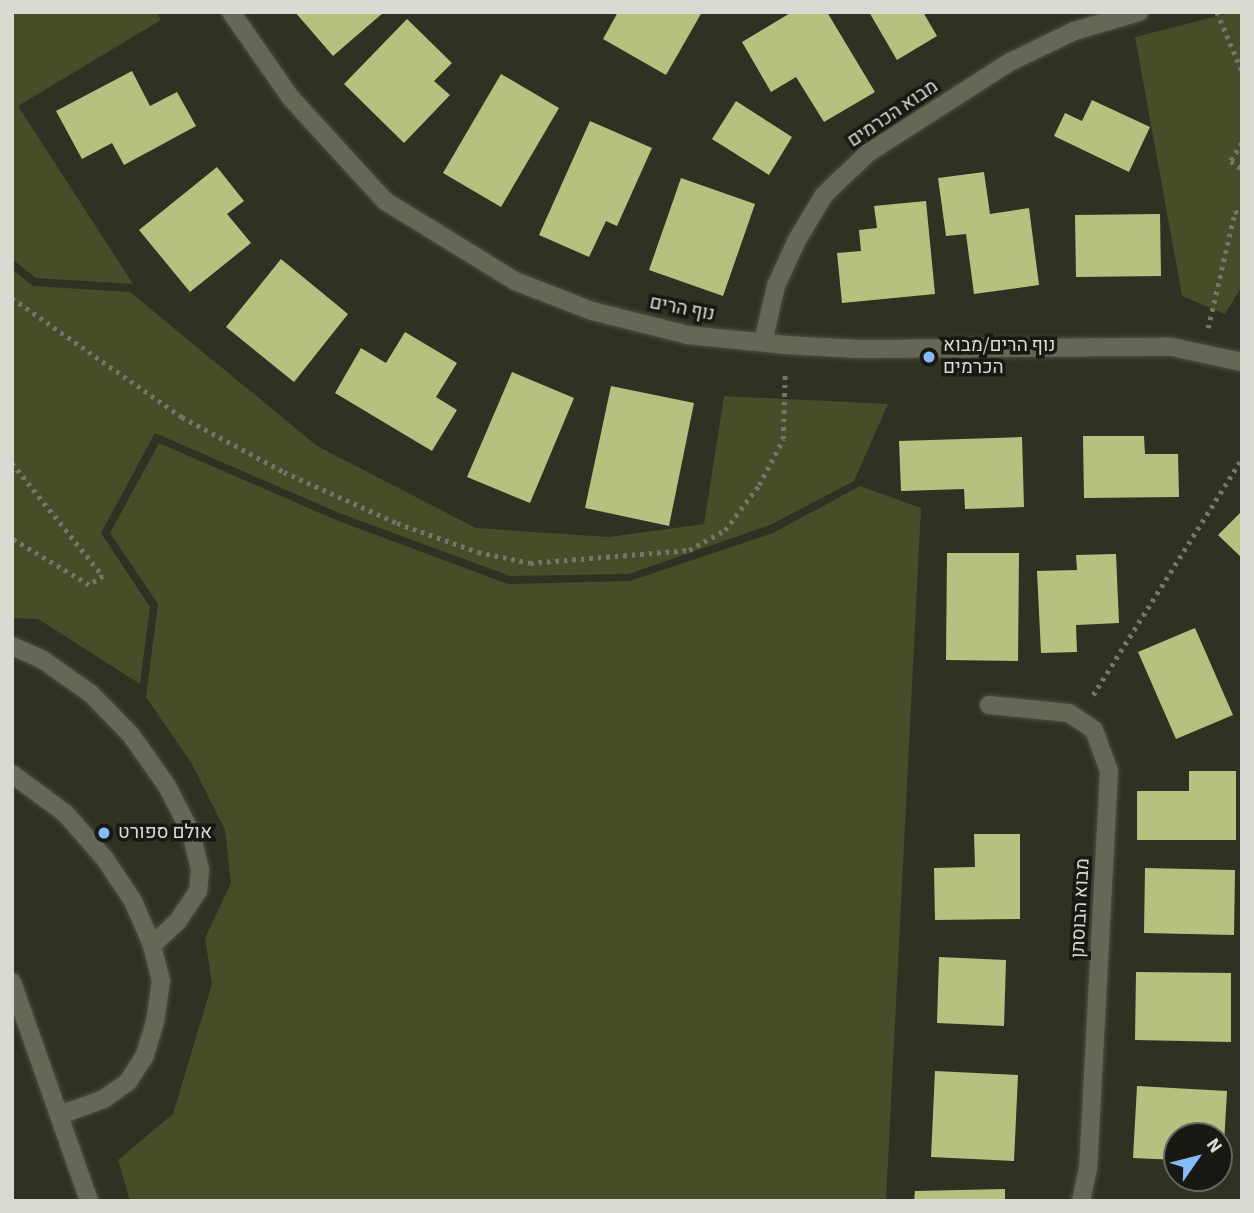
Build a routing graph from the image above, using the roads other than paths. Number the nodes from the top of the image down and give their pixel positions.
1 (231, 12) edge
2 (1139, 12) edge
3 (763, 342) junction
4 (1242, 362) edge
5 (12, 646) edge
6 (989, 705) dead end
7 (12, 774) edge
8 (152, 945) junction
9 (12, 982) edge
10 (60, 1115) junction
11 (89, 1201) edge
12 (1081, 1201) edge

1 - 3 street, נוף הרים
2 - 3 street, מבוא הכרמים
3 - 4 street, נוף הרים
5 - 8 street
6 - 12 street, מבוא הבוסתן
7 - 8 street
8 - 10 street
9 - 10 street
10 - 11 street

